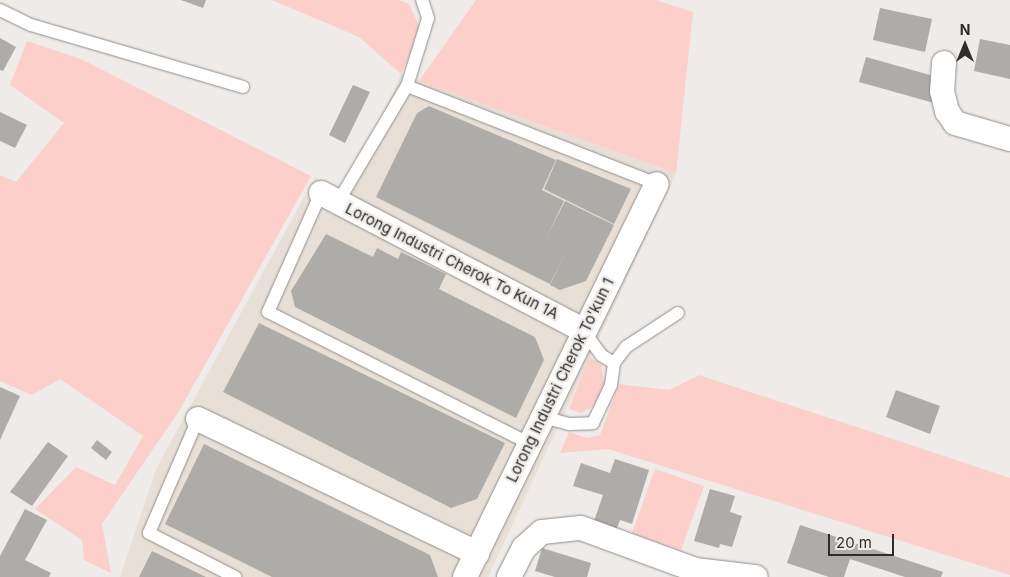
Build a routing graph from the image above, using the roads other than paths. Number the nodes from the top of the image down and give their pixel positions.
1 (422, 0) edge
2 (0, 10) edge
3 (944, 63) dead end
4 (406, 86) junction
5 (243, 87) dead end
6 (1010, 139) edge
7 (657, 184) joint
8 (330, 198) junction
9 (678, 313) dead end
10 (583, 330) junction
11 (614, 363) junction
12 (543, 417) junction
13 (198, 419) joint
14 (530, 444) junction
15 (476, 554) junction
16 (235, 577) edge
17 (465, 577) edge
18 (509, 577) edge
19 (756, 577) edge

1 - 4 lane
2 - 5 lane
3 - 6 street
4 - 7 lane
4 - 8 lane
7 - 10 street, Lorong Industri Cherok To'kun 1
8 - 10 street, Lorong Industri Cherok To Kun 1A
8 - 14 lane
9 - 11 lane
10 - 11 lane
10 - 12 street, Lorong Industri Cherok To'kun 1
11 - 12 lane
12 - 14 street, Lorong Industri Cherok To'kun 1
13 - 15 street
13 - 16 lane
14 - 15 street, Lorong Industri Cherok To'kun 1
15 - 17 street, Lorong Industri Cherok To'kun 1
18 - 19 street

